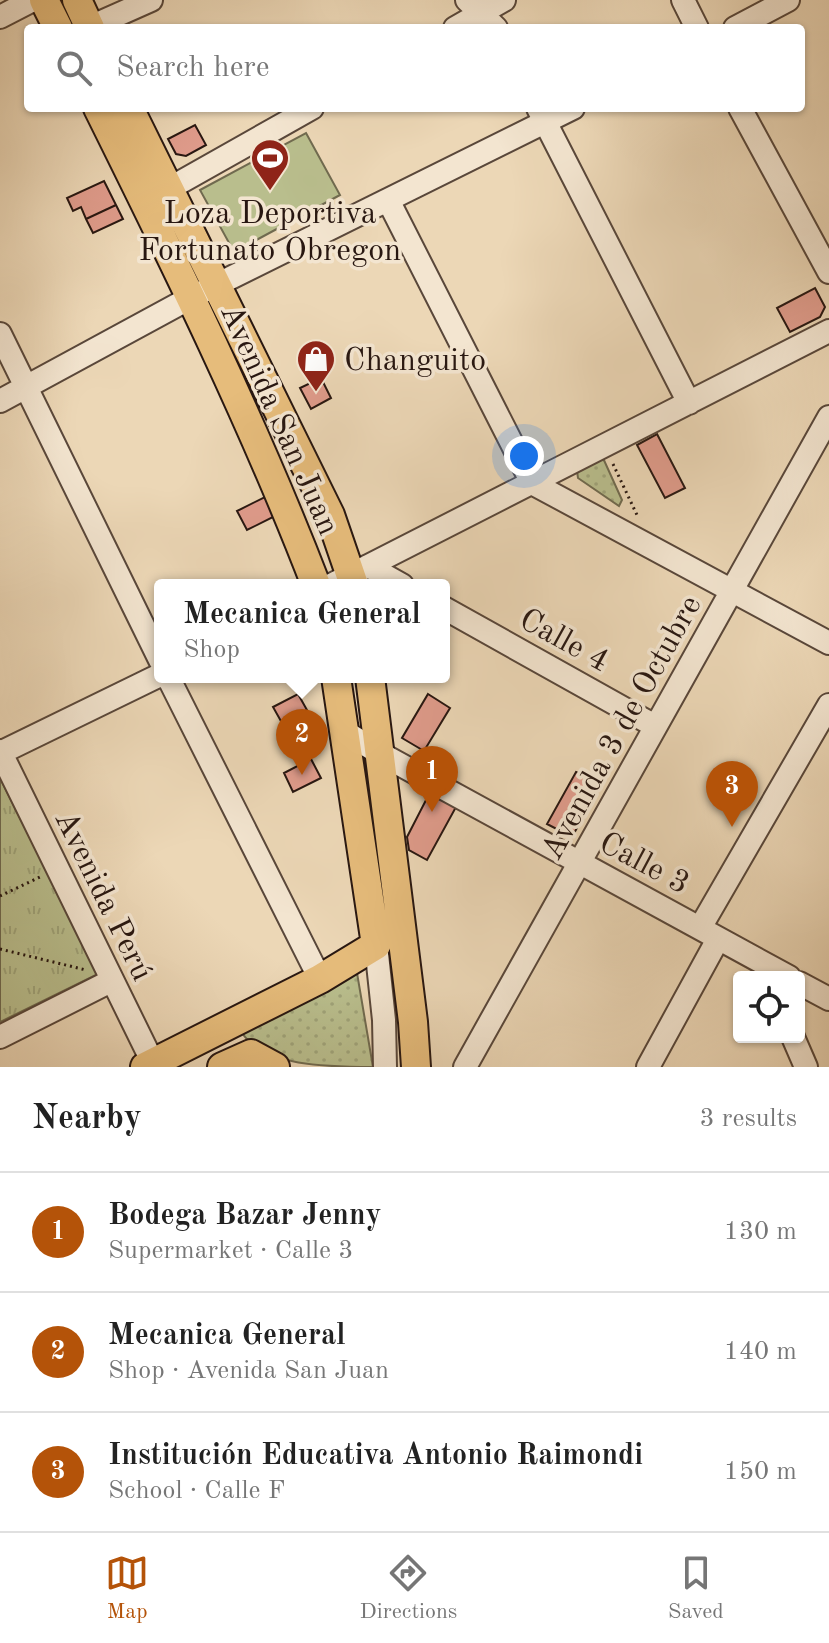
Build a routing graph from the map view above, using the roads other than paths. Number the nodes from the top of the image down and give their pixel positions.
1 (33, 0) edge
2 (44, 0) edge
3 (77, 0) edge
4 (151, 0) edge
5 (504, 0) edge
6 (683, 0) edge
7 (788, 0) edge
8 (481, 14) edge
9 (0, 17) edge
10 (56, 24) edge
11 (88, 24) edge
12 (99, 24) edge
13 (462, 24) edge
14 (695, 24) edge
15 (743, 24) edge
16 (101, 112) edge
17 (130, 112) edge
18 (305, 112) edge
19 (742, 112) edge
20 (541, 115) edge
21 (157, 196) junction
22 (388, 200) junction
23 (829, 272) edge
24 (216, 285) junction
25 (190, 298) junction
26 (829, 331) edge
27 (0, 334) edge
28 (28, 388) junction
29 (0, 401) edge
30 (689, 403) junction
31 (829, 417) edge
32 (532, 483) junction
33 (352, 578) edge
34 (314, 579) edge
35 (732, 590) junction
36 (450, 611) edge
37 (829, 643) edge
38 (154, 648) edge
39 (154, 678) edge
40 (171, 683) edge
41 (337, 683) edge
42 (371, 683) edge
43 (829, 705) edge
44 (655, 726) junction
45 (345, 732) junction
46 (0, 752) edge
47 (381, 754) junction
48 (581, 864) junction
49 (709, 933) junction
50 (376, 945) junction
51 (766, 970) edge
52 (101, 976) junction
53 (320, 979) junction
54 (805, 986) edge
55 (829, 998) edge
56 (0, 1037) edge
57 (796, 1043) edge
58 (151, 1066) edge
59 (649, 1066) edge
60 (222, 1067) edge
61 (275, 1067) edge
62 (385, 1067) edge
63 (416, 1067) edge
64 (465, 1067) edge
65 (806, 1067) edge

1 - 9 street
2 - 10 main road
3 - 11 main road
4 - 12 street
5 - 8 street
6 - 14 street
7 - 15 street
8 - 13 street
16 - 21 main road, Avenida San Juan
17 - 21 main road, Avenida San Juan
18 - 21 street
19 - 23 street
20 - 22 street
20 - 30 street
21 - 24 main road, Avenida San Juan
21 - 25 main road, Avenida San Juan
22 - 24 street
22 - 32 street
24 - 25 street
24 - 33 main road, Avenida San Juan
25 - 28 street
25 - 34 main road, Avenida San Juan
26 - 30 street
27 - 28 street
28 - 29 street
28 - 38 street
30 - 32 street
31 - 35 street, Avenida 3 de Octubre
32 - 33 street
32 - 35 street
35 - 37 street
35 - 44 street, Avenida 3 de Octubre
36 - 44 street, Calle 4
39 - 46 street
40 - 53 street
41 - 45 main road
42 - 47 main road
43 - 49 street
44 - 48 street, Avenida 3 de Octubre
45 - 47 street, Calle 3
45 - 50 main road
46 - 52 street, Avenida Perú
47 - 48 street, Calle 3
47 - 63 main road
48 - 49 street, Calle 3
48 - 64 street, Avenida 3 de Octubre
49 - 51 street, Calle 3
49 - 59 street
50 - 53 main road
50 - 62 street
52 - 56 street
52 - 58 street, Avenida Perú
53 - 58 main road
54 - 55 street
57 - 65 street
60 - 61 main road

